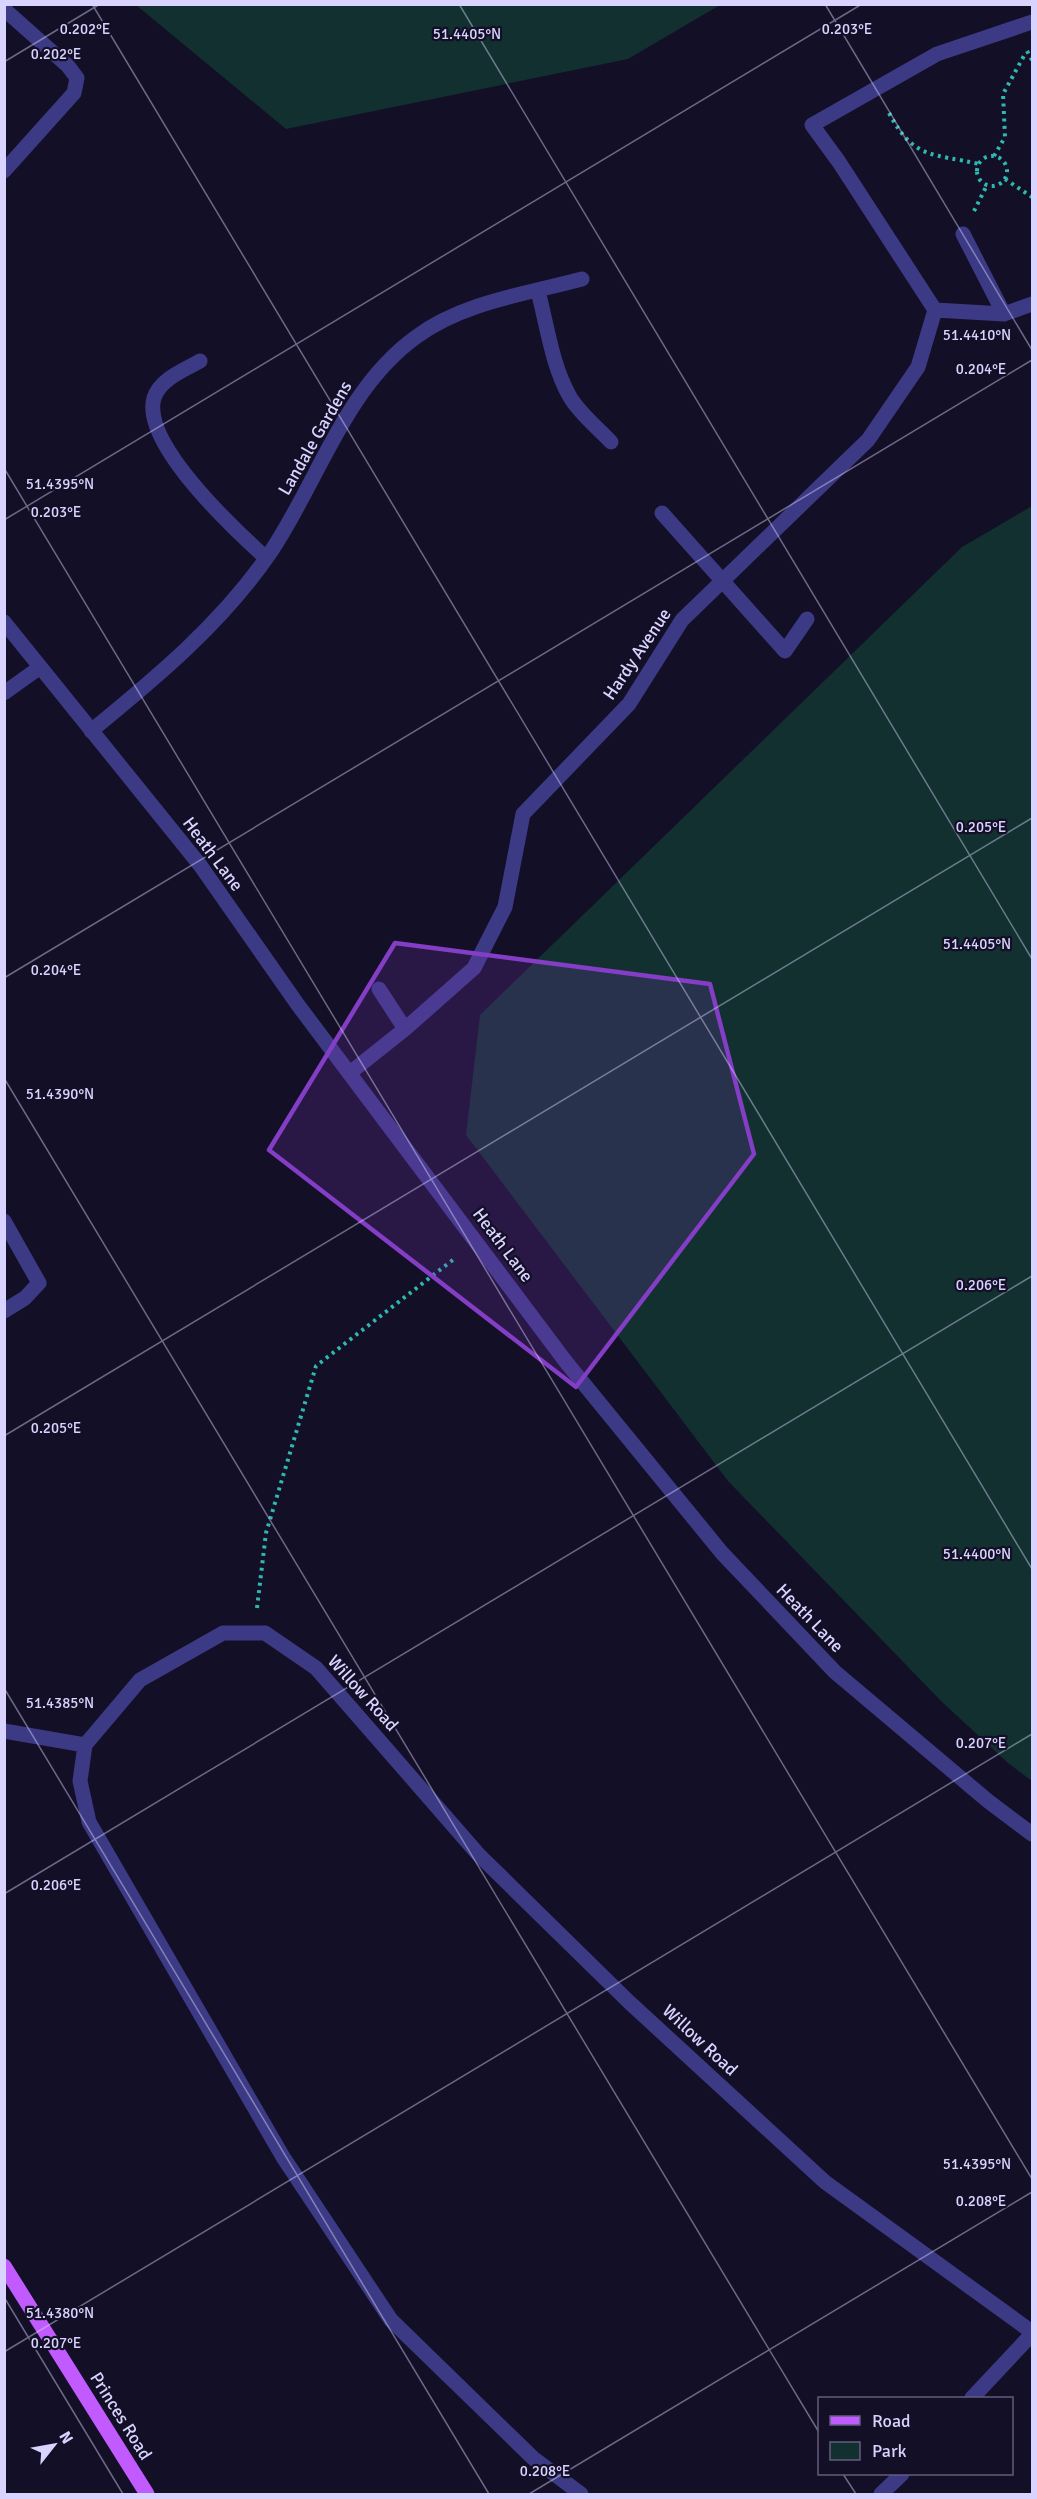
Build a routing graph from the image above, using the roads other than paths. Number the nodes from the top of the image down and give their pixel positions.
1 (4, 9) edge
2 (1026, 25) edge
3 (6, 165) edge
4 (963, 234) dead end
5 (582, 279) dead end
6 (538, 291) junction
7 (1032, 304) edge
8 (935, 310) junction
9 (1004, 314) junction
10 (200, 361) dead end
11 (611, 442) dead end
12 (662, 513) dead end
13 (266, 558) junction
14 (723, 580) junction
15 (807, 620) dead end
16 (4, 622) edge
17 (39, 668) junction
18 (4, 693) edge
19 (91, 731) junction
20 (379, 989) dead end
21 (405, 1029) junction
22 (351, 1072) junction
23 (4, 1221) edge
24 (4, 1311) edge
25 (4, 1731) edge
26 (85, 1745) junction
27 (1032, 1834) edge
28 (4, 2266) edge
29 (1032, 2333) edge
30 (973, 2397) edge
31 (901, 2475) edge
32 (147, 2494) edge
33 (581, 2494) edge
34 (881, 2494) edge

1 - 3 street
2 - 8 street
4 - 9 street
5 - 6 street, Landale Gardens
6 - 11 street
6 - 13 street, Landale Gardens
7 - 9 street
8 - 9 street
8 - 14 street, Hardy Avenue
10 - 13 street
12 - 14 street
13 - 19 street, Landale Gardens
14 - 15 street
14 - 21 street, Hardy Avenue
16 - 17 street, Heath Lane
17 - 18 street
17 - 19 street, Heath Lane
19 - 22 street, Heath Lane
20 - 21 street
21 - 22 street, Hardy Avenue
22 - 27 street, Heath Lane
23 - 24 street
25 - 26 street
26 - 29 street, Willow Road
26 - 33 street
28 - 32 main road, Princes Road
29 - 30 street
31 - 34 street

